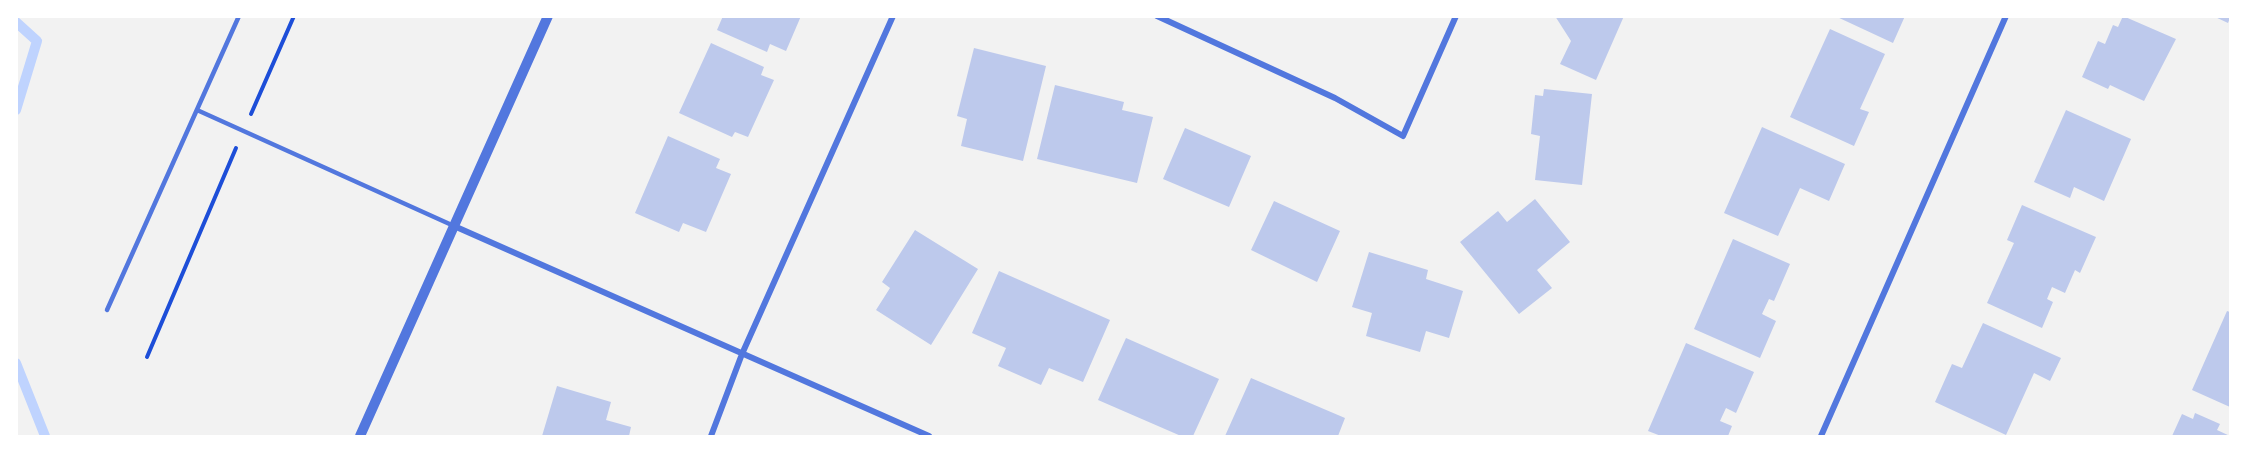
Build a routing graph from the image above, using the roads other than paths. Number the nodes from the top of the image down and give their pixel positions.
1 (239, 16) edge
2 (548, 16) edge
3 (892, 16) edge
4 (1157, 16) edge
5 (1456, 16) edge
6 (2006, 16) edge
7 (197, 110) junction
8 (454, 226) junction
9 (106, 310) dead end
10 (742, 354) junction
11 (360, 436) edge
12 (711, 436) edge
13 (929, 436) edge
14 (1821, 436) edge

1 - 7 lane
2 - 8 street
3 - 10 street
4 - 5 street
6 - 14 street
7 - 8 lane
7 - 9 lane
8 - 10 street
8 - 11 street
10 - 12 street
10 - 13 street

